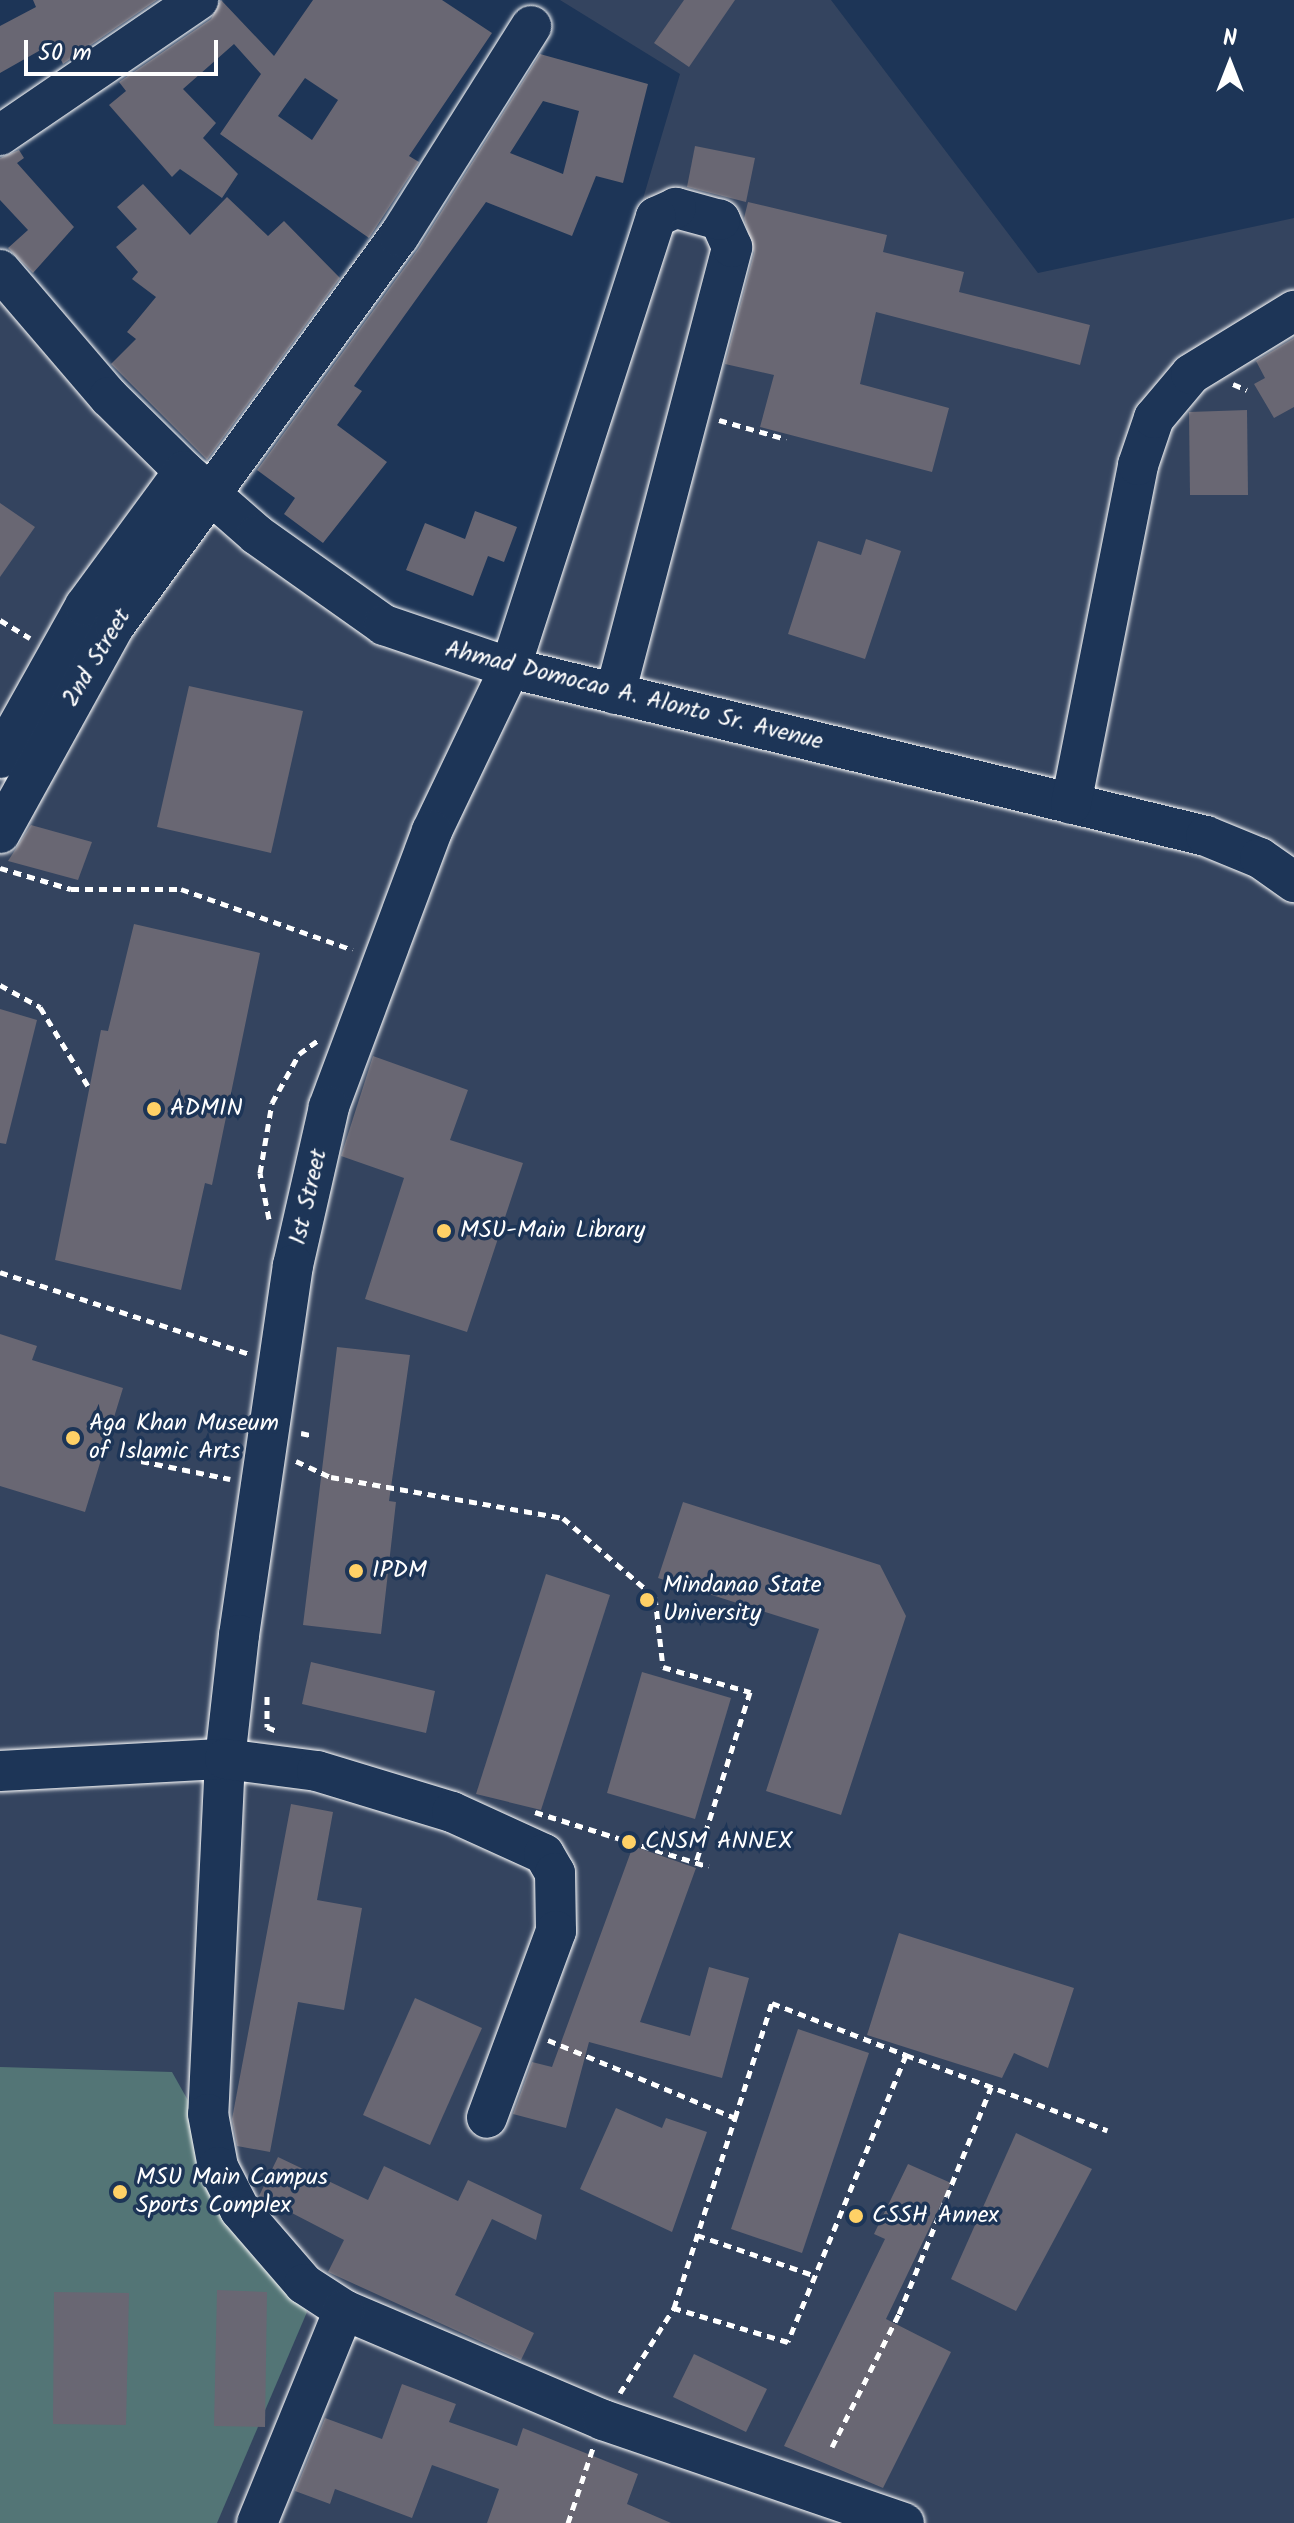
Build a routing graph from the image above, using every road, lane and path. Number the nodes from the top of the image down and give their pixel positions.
1 (198, 0) edge
2 (531, 26) dead end
3 (0, 135) edge
4 (0, 270) edge
5 (1294, 311) edge
6 (687, 411) junction
7 (786, 439) dead end
8 (197, 482) junction
9 (510, 668) junction
10 (615, 694) junction
11 (0, 758) edge
12 (1071, 804) junction
13 (0, 833) edge
14 (0, 868) edge
15 (1294, 882) edge
16 (384, 961) junction
17 (0, 985) edge
18 (363, 1016) junction
19 (88, 1086) dead end
20 (296, 1254) junction
21 (0, 1272) edge
22 (279, 1363) junction
23 (141, 1461) dead end
24 (264, 1466) junction
25 (267, 1680) dead end
26 (281, 1732) dead end
27 (225, 1759) junction
28 (0, 1771) edge
29 (521, 1809) dead end
30 (696, 1862) junction
31 (709, 1867) dead end
32 (521, 2028) junction
33 (906, 2055) junction
34 (991, 2087) junction
35 (487, 2118) dead end
36 (735, 2118) junction
37 (1107, 2130) dead end
38 (697, 2235) junction
39 (816, 2276) junction
40 (674, 2308) junction
41 (344, 2310) junction
42 (603, 2420) junction
43 (832, 2447) dead end
44 (257, 2523) edge
45 (568, 2523) edge
46 (904, 2523) edge

1 - 3 street
2 - 8 street
4 - 8 street, Ahmad Domocao A. Alonto Sr. Avenue
5 - 12 street
6 - 7 path
6 - 9 street, 1st Street
6 - 10 street
8 - 9 street, Ahmad Domocao A. Alonto Sr. Avenue
8 - 11 street, 2nd Street
8 - 13 street, 2nd Street
9 - 10 street, Ahmad Domocao A. Alonto Sr. Avenue
9 - 16 street, 1st Street
10 - 12 street, Ahmad Domocao A. Alonto Sr. Avenue
12 - 15 street, Ahmad Domocao A. Alonto Sr. Avenue
14 - 16 path
16 - 18 street, 1st Street
17 - 19 path
18 - 20 street, 1st Street
18 - 20 path
20 - 22 street, 1st Street
21 - 22 path
22 - 24 street, 1st Street
23 - 24 path
24 - 27 street, 1st Street
24 - 30 path
25 - 26 path
27 - 28 street
27 - 32 street
27 - 41 street, 1st Street
29 - 30 path
30 - 31 path
32 - 35 street
32 - 36 path
33 - 34 path
33 - 36 path
33 - 39 path
34 - 37 path
34 - 43 path
36 - 38 path
38 - 39 path
38 - 40 path
39 - 40 path
40 - 42 path
41 - 42 street, 1st Street
41 - 44 street
42 - 45 path
42 - 46 street, 1st Street

